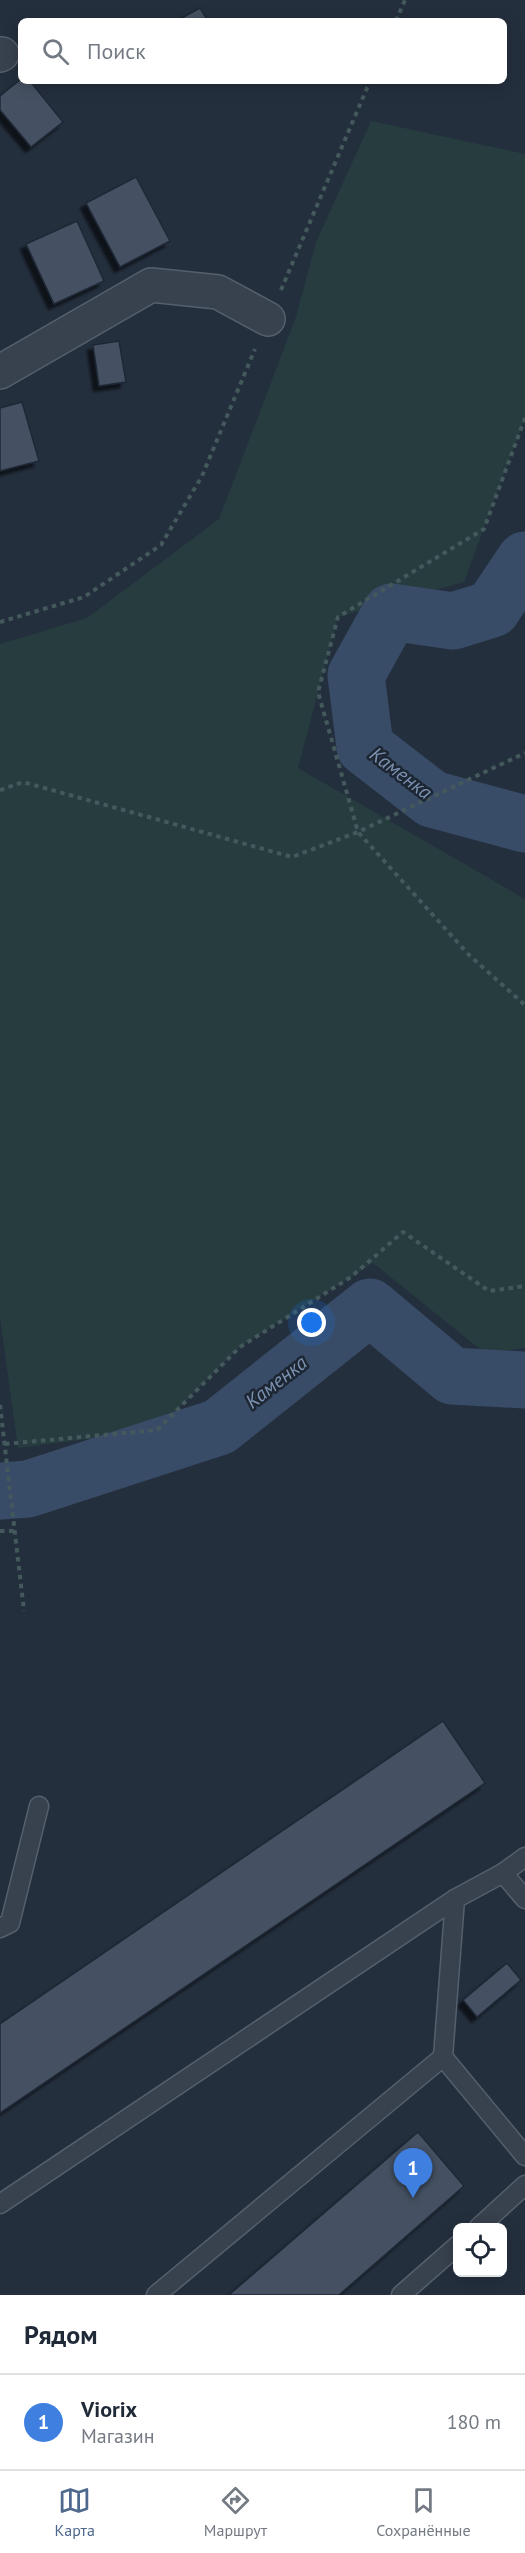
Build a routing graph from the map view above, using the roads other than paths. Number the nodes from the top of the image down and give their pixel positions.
1 (268, 319) road end
2 (0, 372) edge
3 (39, 1806) dead end
4 (525, 1857) edge
5 (503, 1873) junction
6 (455, 1899) junction
7 (525, 1899) edge
8 (0, 1928) edge
9 (443, 2057) junction
10 (525, 2156) edge
11 (525, 2185) edge
12 (0, 2204) edge
13 (483, 2223) edge
14 (453, 2249) edge
15 (156, 2295) edge
16 (401, 2295) edge

1 - 2 street
3 - 8 lane
4 - 5 lane
5 - 6 lane
5 - 7 lane
6 - 9 lane
6 - 12 lane
9 - 10 lane
9 - 15 lane
11 - 13 lane
14 - 16 lane

